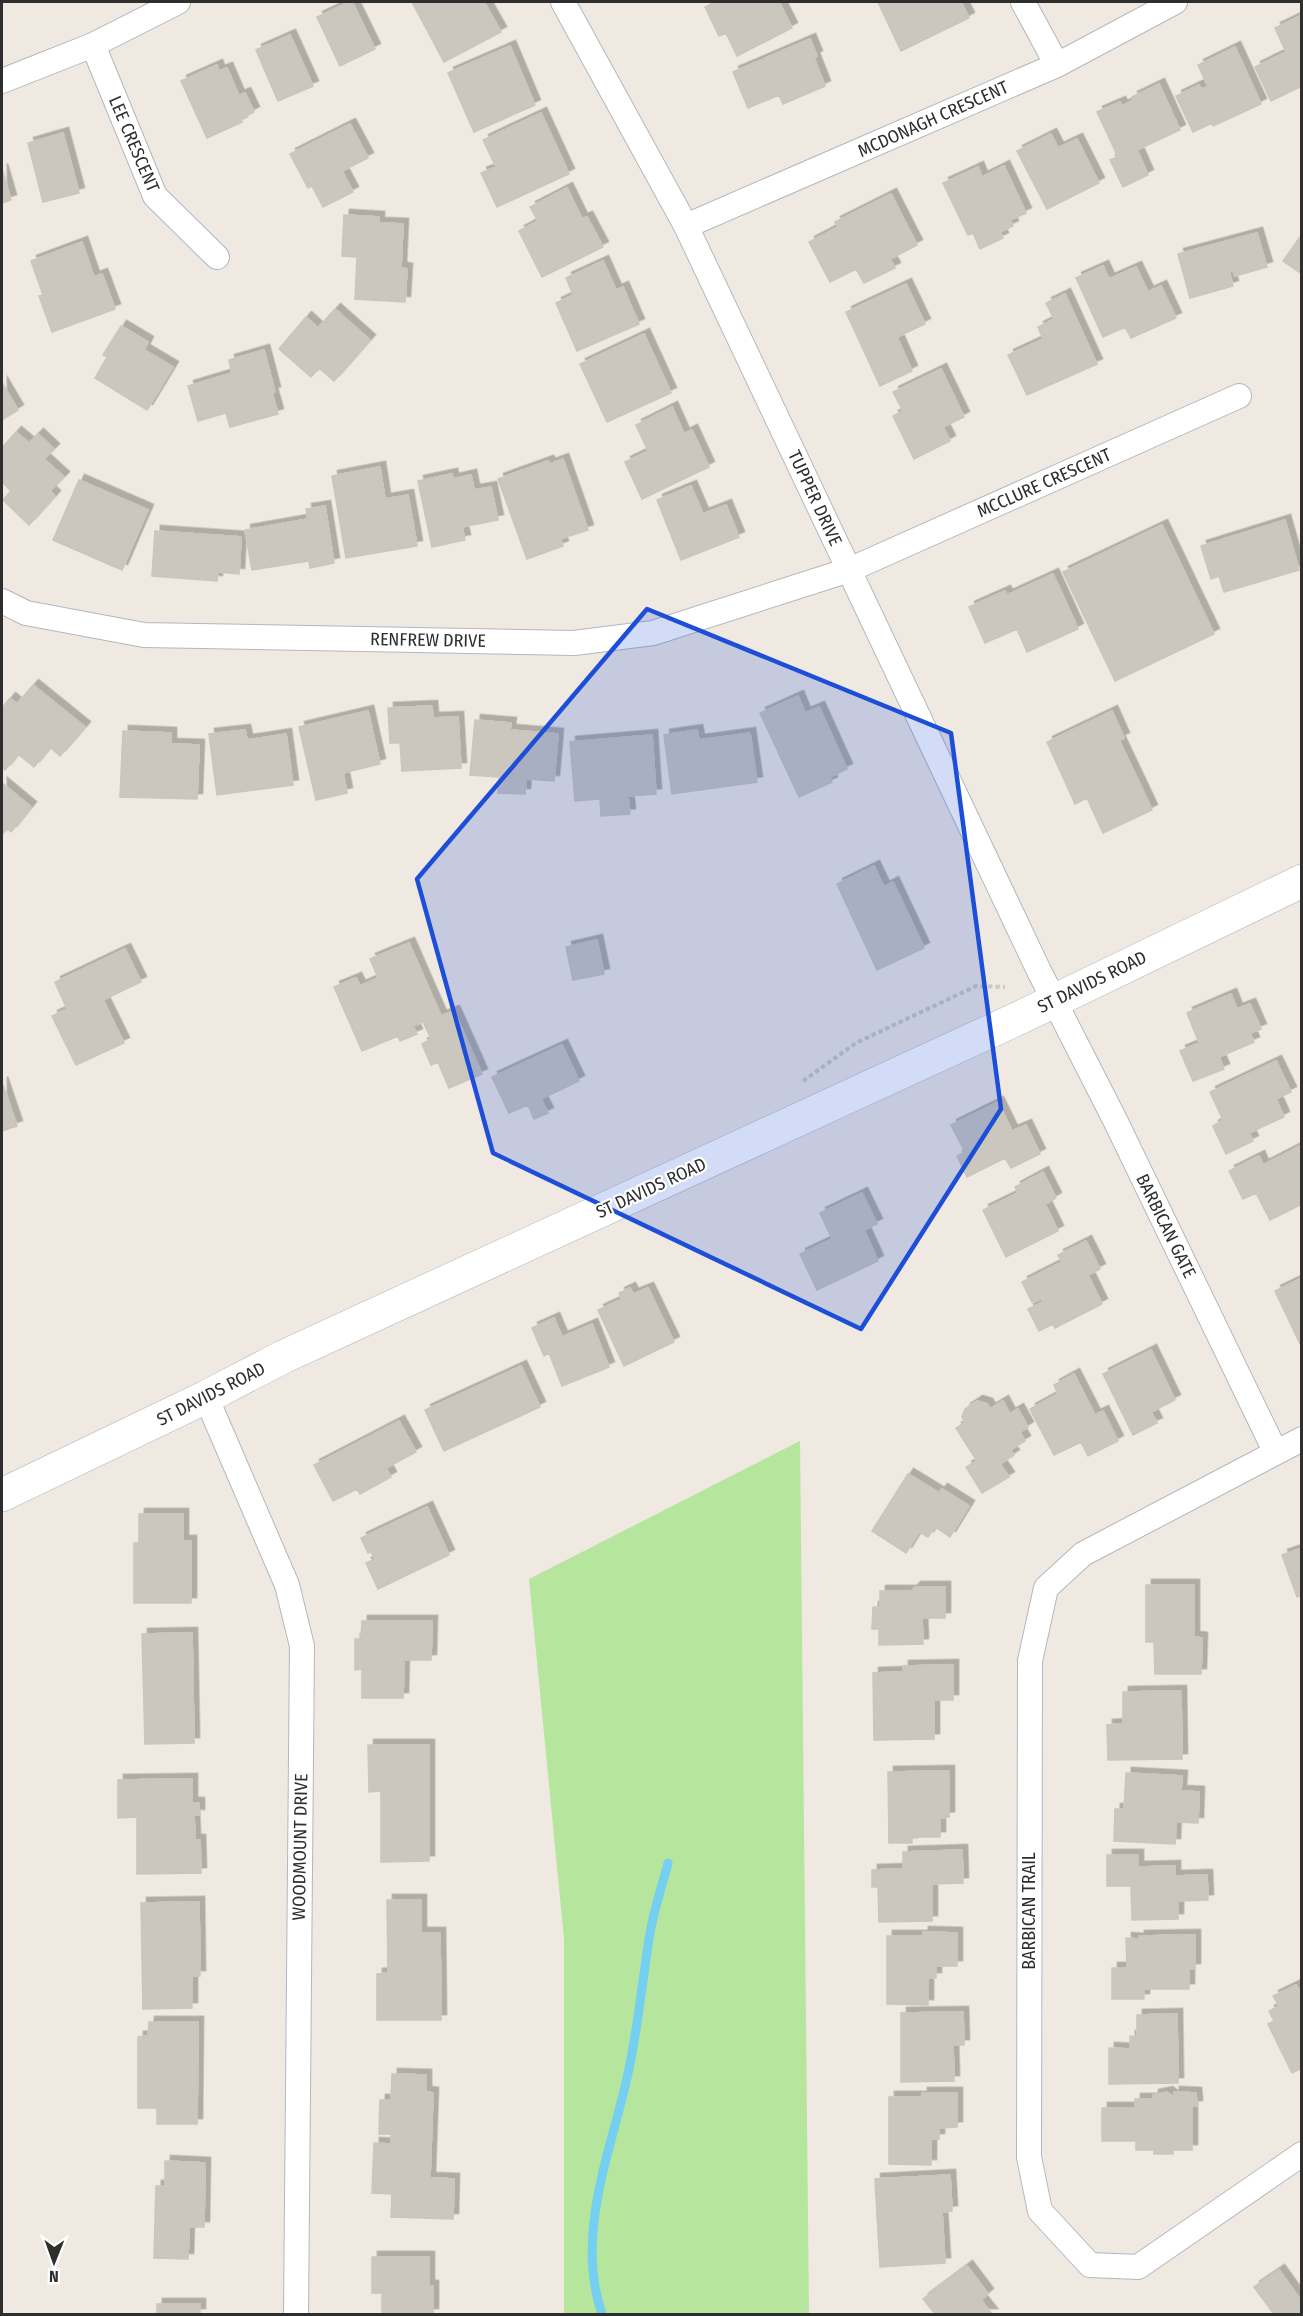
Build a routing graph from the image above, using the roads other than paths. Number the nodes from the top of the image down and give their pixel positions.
1 (178, 2) edge
2 (563, 2) edge
3 (1023, 2) edge
4 (1175, 2) edge
5 (93, 45) junction
6 (1057, 64) junction
7 (2, 81) edge
8 (687, 226) junction
9 (217, 257) dead end
10 (1239, 396) dead end
11 (849, 570) junction
12 (2, 601) edge
13 (1302, 881) edge
14 (1053, 1002) junction
15 (206, 1397) junction
16 (1302, 1439) edge
17 (1275, 1451) junction
18 (2, 1496) edge
19 (1302, 2154) edge
20 (296, 2314) edge

1 - 5 street
2 - 8 street, TUPPER DRIVE
3 - 6 street
4 - 6 street, MCDONAGH CRESCENT
5 - 7 street
5 - 9 street, LEE CRESCENT
6 - 8 street, MCDONAGH CRESCENT
8 - 11 street, TUPPER DRIVE
10 - 11 street, MCCLURE CRESCENT
11 - 12 street, RENFREW DRIVE
11 - 14 street, TUPPER DRIVE
13 - 14 main road, ST DAVIDS ROAD
14 - 15 main road, ST DAVIDS ROAD
14 - 17 street, BARBICAN GATE
15 - 18 main road, ST DAVIDS ROAD
15 - 20 street, WOODMOUNT DRIVE
16 - 17 street, BARBICAN TRAIL
17 - 19 street, BARBICAN TRAIL

